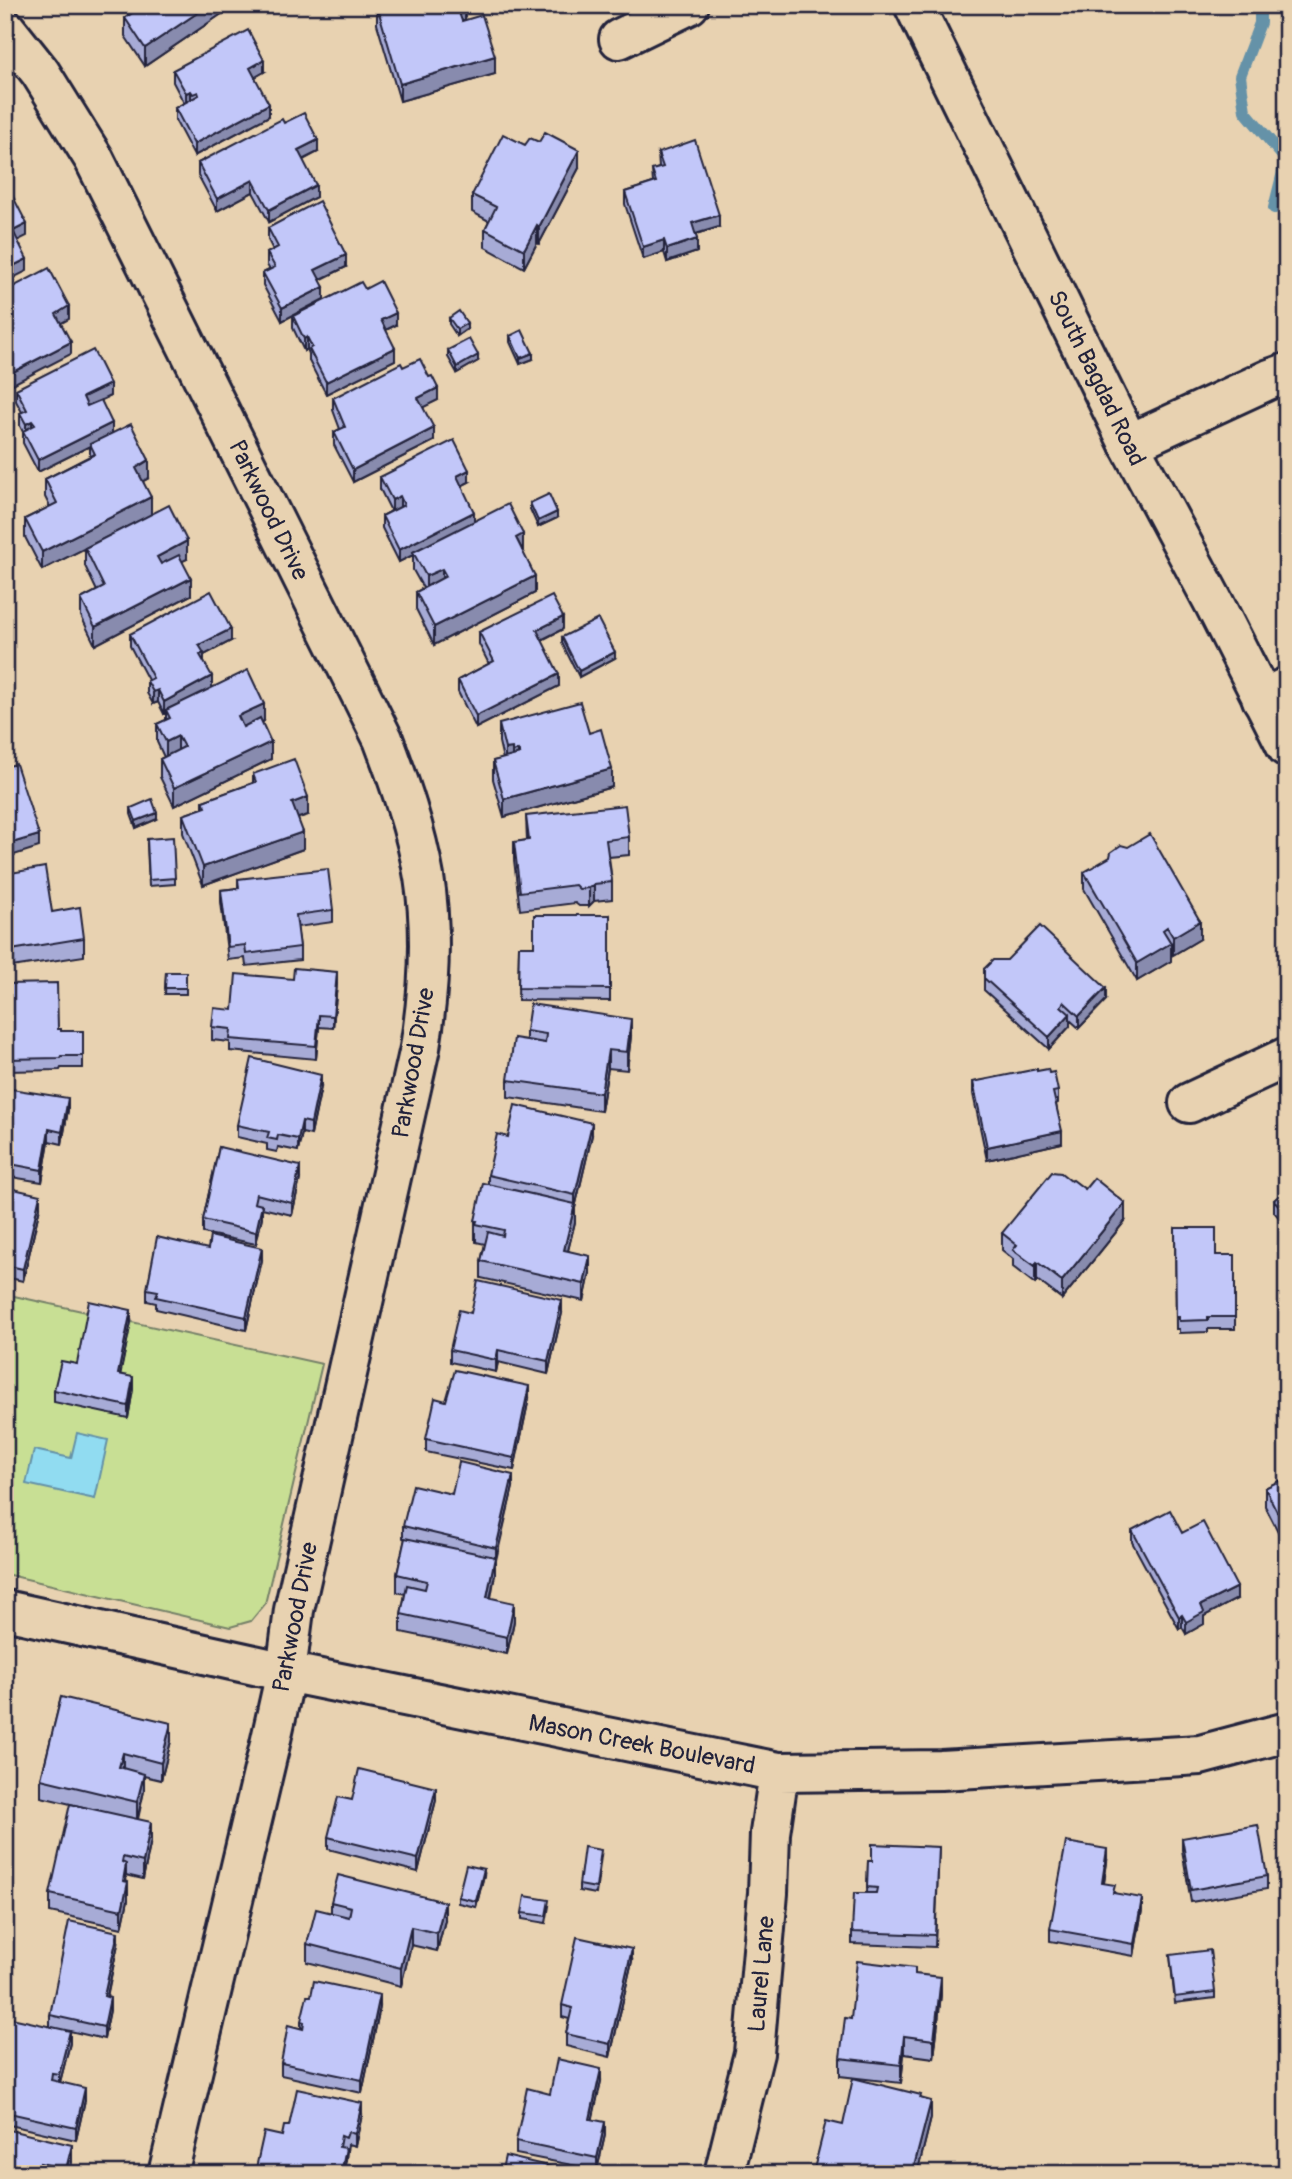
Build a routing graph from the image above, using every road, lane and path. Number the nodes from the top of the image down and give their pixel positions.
1 (689, 5) edge
2 (914, 5) edge
3 (5, 28) edge
4 (619, 39) dead end
5 (1287, 373) edge
6 (1129, 444) junction
7 (1275, 693) edge
8 (1287, 747) edge
9 (1287, 1057) edge
10 (1189, 1103) dead end
11 (5, 1610) edge
12 (286, 1672) junction
13 (1287, 1732) edge
14 (779, 1772) junction
15 (168, 2174) edge
16 (724, 2174) edge

1 - 4 street
2 - 6 street, South Bagdad Road
3 - 12 street, Parkwood Drive
5 - 6 street
6 - 7 street, South Bagdad Road
7 - 8 street, South Bagdad Road
9 - 10 street
11 - 12 street, Mason Creek Boulevard
12 - 14 street, Mason Creek Boulevard
12 - 15 street, Parkwood Drive
13 - 14 street, Mason Creek Boulevard
14 - 16 street, Laurel Lane

